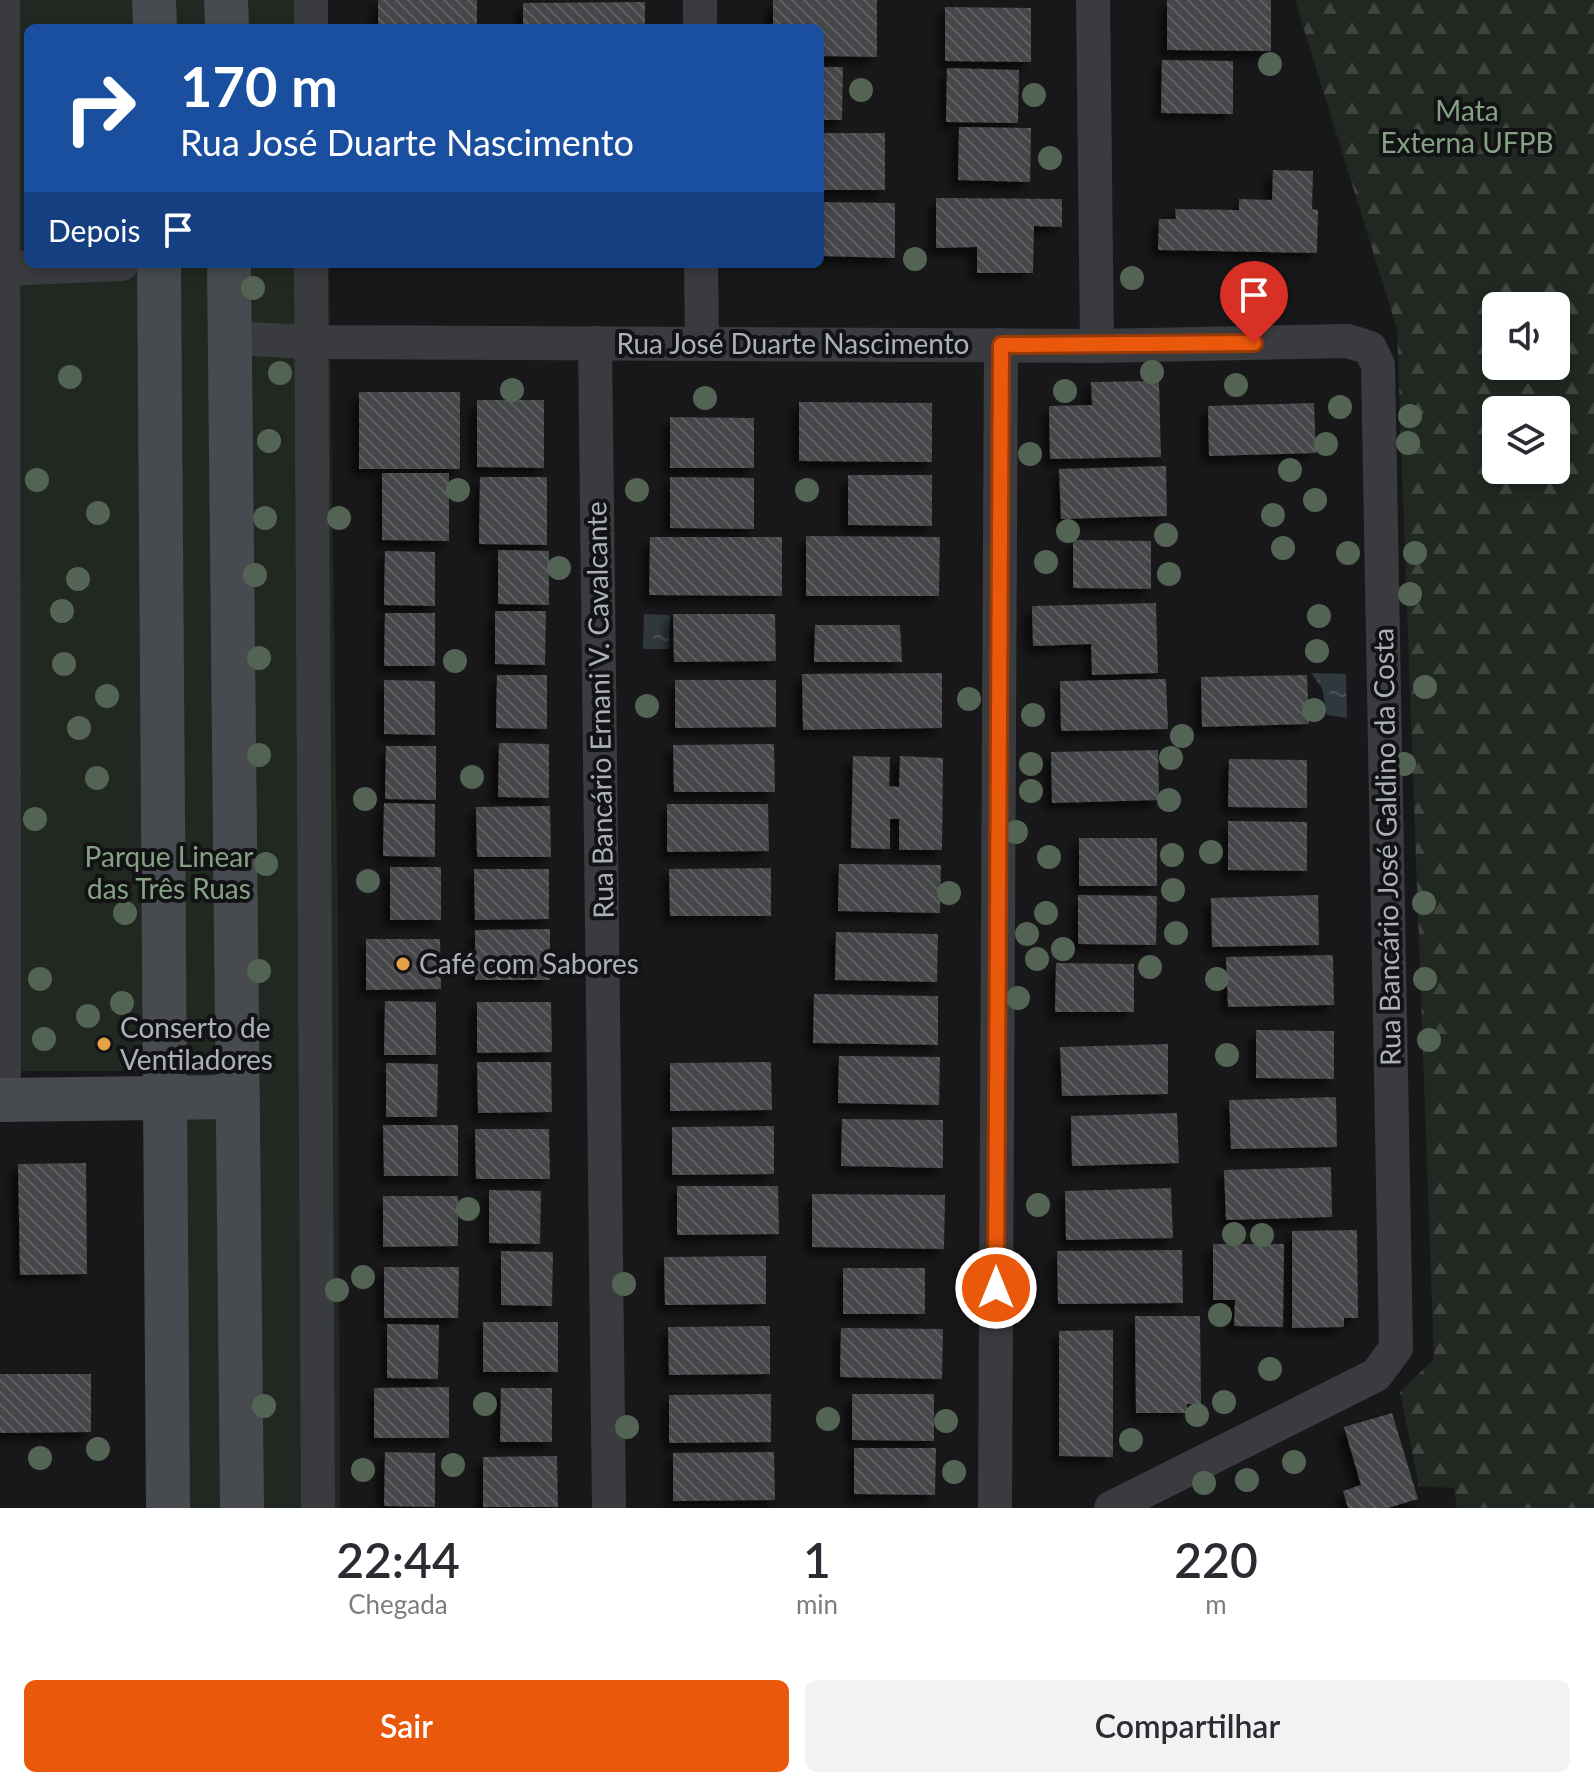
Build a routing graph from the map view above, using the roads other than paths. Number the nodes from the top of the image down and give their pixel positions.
1 (3, 0) edge
2 (154, 0) edge
3 (226, 0) edge
4 (311, 0) edge
5 (700, 0) edge
6 (1093, 0) edge
7 (155, 24) edge
8 (227, 24) edge
9 (311, 24) edge
10 (700, 24) edge
11 (27, 268) edge
12 (159, 268) edge
13 (229, 268) edge
14 (311, 268) edge
15 (701, 268) edge
16 (3, 269) junction
17 (230, 338) junction
18 (311, 342) junction
19 (595, 343) junction
20 (702, 343) junction
21 (1001, 345) junction
22 (1097, 346) junction
23 (1370, 348) joint
24 (168, 1096) junction
25 (238, 1097) junction
26 (2, 1100) edge
27 (168, 1508) edge
28 (242, 1508) edge
29 (318, 1508) edge
30 (609, 1508) edge
31 (995, 1508) edge
32 (1111, 1508) edge

1 - 16 street
2 - 7 main road
3 - 8 main road
4 - 9 street
5 - 10 street
6 - 22 street
11 - 16 street
12 - 24 main road
13 - 17 main road
14 - 18 street
15 - 20 street
16 - 26 street
17 - 18 street, Rua José Duarte Nascimento
17 - 25 main road
18 - 19 street, Rua José Duarte Nascimento
18 - 29 street
19 - 20 street, Rua José Duarte Nascimento
19 - 30 street, Rua Bancário Ernani V. Cavalcante
20 - 21 street, Rua José Duarte Nascimento
21 - 22 street, Rua José Duarte Nascimento
21 - 31 street
22 - 23 street, Rua José Duarte Nascimento
23 - 32 street, Rua Bancário José Galdino da Costa
24 - 25 main road
24 - 26 main road
24 - 27 main road
25 - 28 main road

